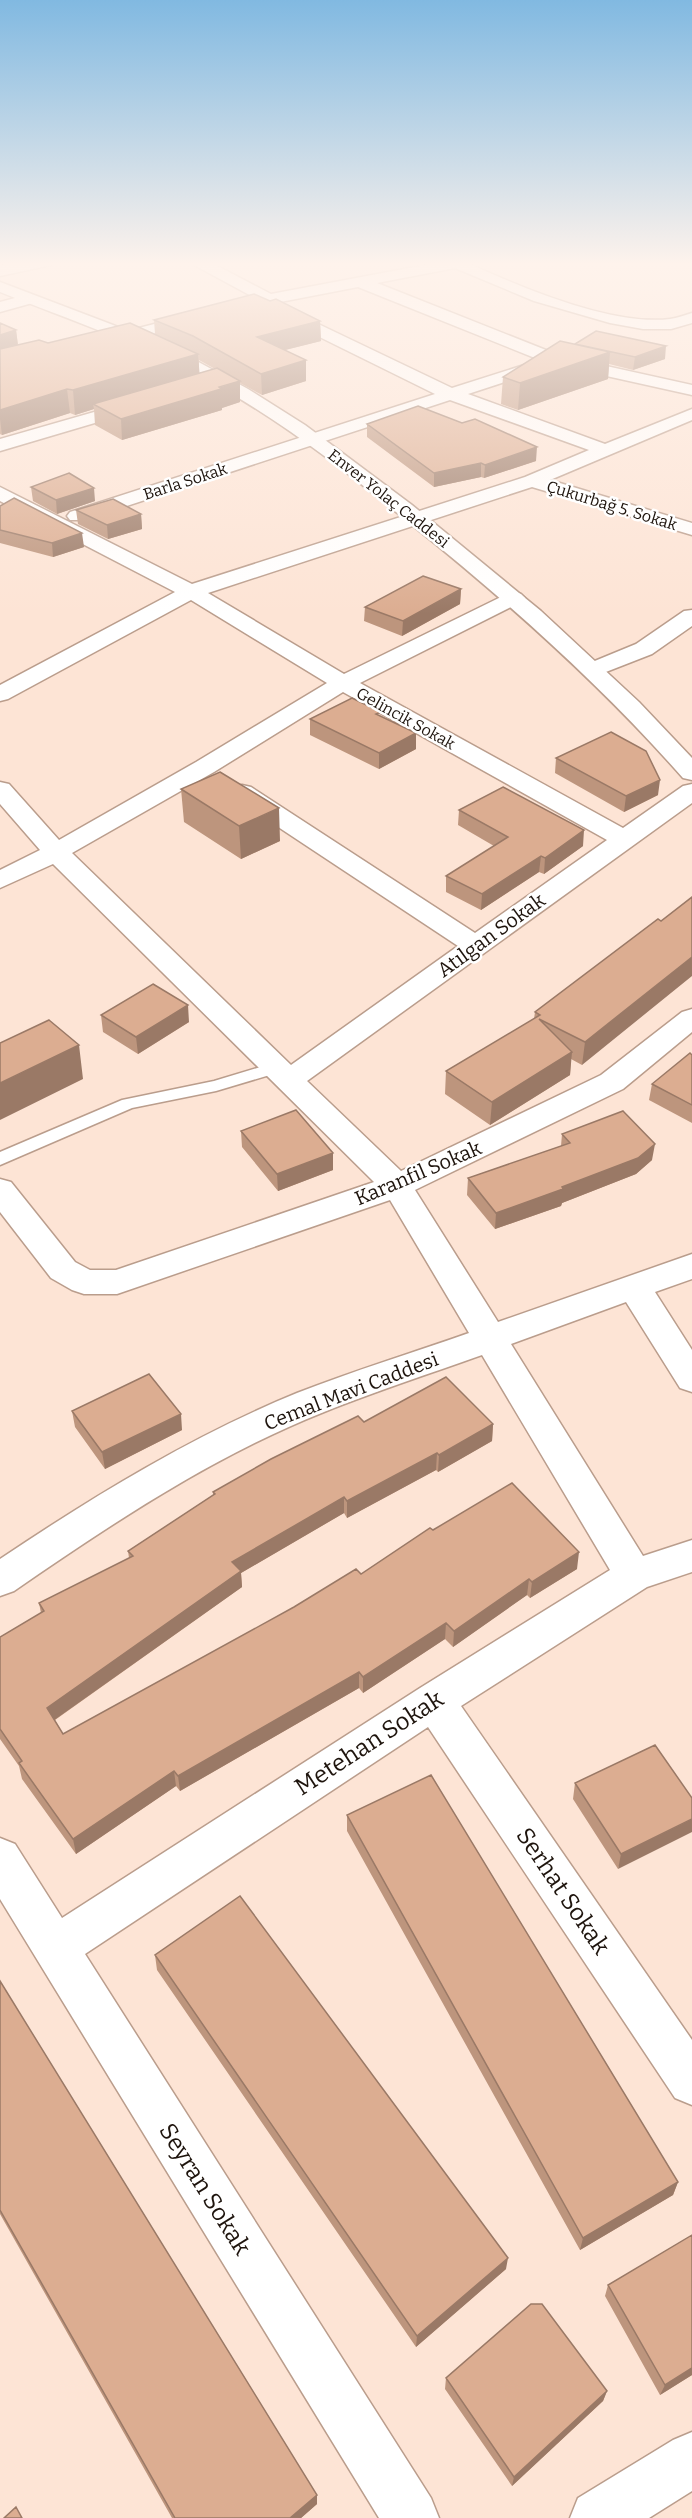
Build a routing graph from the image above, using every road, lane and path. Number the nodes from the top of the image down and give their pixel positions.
1 (220, 380) joint
2 (421, 380) edge
3 (495, 380) edge
4 (644, 380) edge
5 (198, 387) edge
6 (692, 390) edge
7 (450, 394) junction
8 (154, 400) edge
9 (692, 414) edge
10 (316, 439) junction
11 (0, 445) edge
12 (608, 451) junction
13 (532, 481) junction
14 (0, 493) edge
15 (417, 519) junction
16 (55, 523) junction
17 (692, 530) edge
18 (192, 592) junction
19 (514, 598) junction
20 (692, 616) edge
21 (593, 670) junction
22 (343, 683) junction
23 (0, 694) edge
24 (205, 767) junction
25 (692, 773) edge
26 (0, 789) edge
27 (692, 791) edge
28 (624, 839) junction
29 (56, 852) junction
30 (0, 880) edge
31 (476, 946) junction
32 (692, 1018) edge
33 (283, 1074) junction
34 (0, 1159) edge
35 (397, 1186) junction
36 (0, 1190) edge
37 (692, 1266) edge
38 (634, 1287) junction
39 (490, 1339) junction
40 (692, 1379) edge
41 (692, 1556) edge
42 (634, 1575) junction
43 (0, 1580) edge
44 (434, 1701) junction
45 (0, 1860) edge
46 (55, 1948) junction
47 (692, 2081) edge
48 (692, 2459) edge
49 (411, 2518) edge
50 (598, 2518) edge

1 - 5 street
1 - 10 street, Enver Yolaç Caddesi
2 - 7 street
3 - 7 street, Barla Sokak
4 - 6 street
7 - 10 street, Barla Sokak
7 - 12 street
8 - 11 street
9 - 12 street
10 - 15 street, Enver Yolaç Caddesi
10 - 16 street, Barla Sokak
12 - 13 street
13 - 15 street
13 - 17 street, Çukurbağ 5. Sokak
14 - 16 street, Gelincik Sokak
15 - 18 street
15 - 19 street, Enver Yolaç Caddesi
16 - 18 street, Gelincik Sokak
18 - 22 street, Gelincik Sokak
18 - 23 street
19 - 21 street, Enver Yolaç Caddesi
19 - 22 street
20 - 21 street
21 - 25 street, Enver Yolaç Caddesi
22 - 24 street
22 - 28 street, Gelincik Sokak
24 - 29 street
24 - 31 street
26 - 29 street
27 - 28 street, Atılgan Sokak
28 - 31 street, Atılgan Sokak
29 - 30 street
29 - 33 street
31 - 33 street, Atılgan Sokak
32 - 35 street, Karanfil Sokak
33 - 34 lane
33 - 35 street
35 - 36 street, Karanfil Sokak
35 - 39 street
37 - 38 street, Cemal Mavi Caddesi
38 - 39 street, Cemal Mavi Caddesi
38 - 40 street
39 - 42 street
39 - 43 street, Cemal Mavi Caddesi
41 - 42 street, Metehan Sokak
42 - 44 street, Metehan Sokak
44 - 46 street, Metehan Sokak
44 - 47 street, Serhat Sokak
45 - 46 street, Seyran Sokak
46 - 49 street, Seyran Sokak
48 - 50 street

